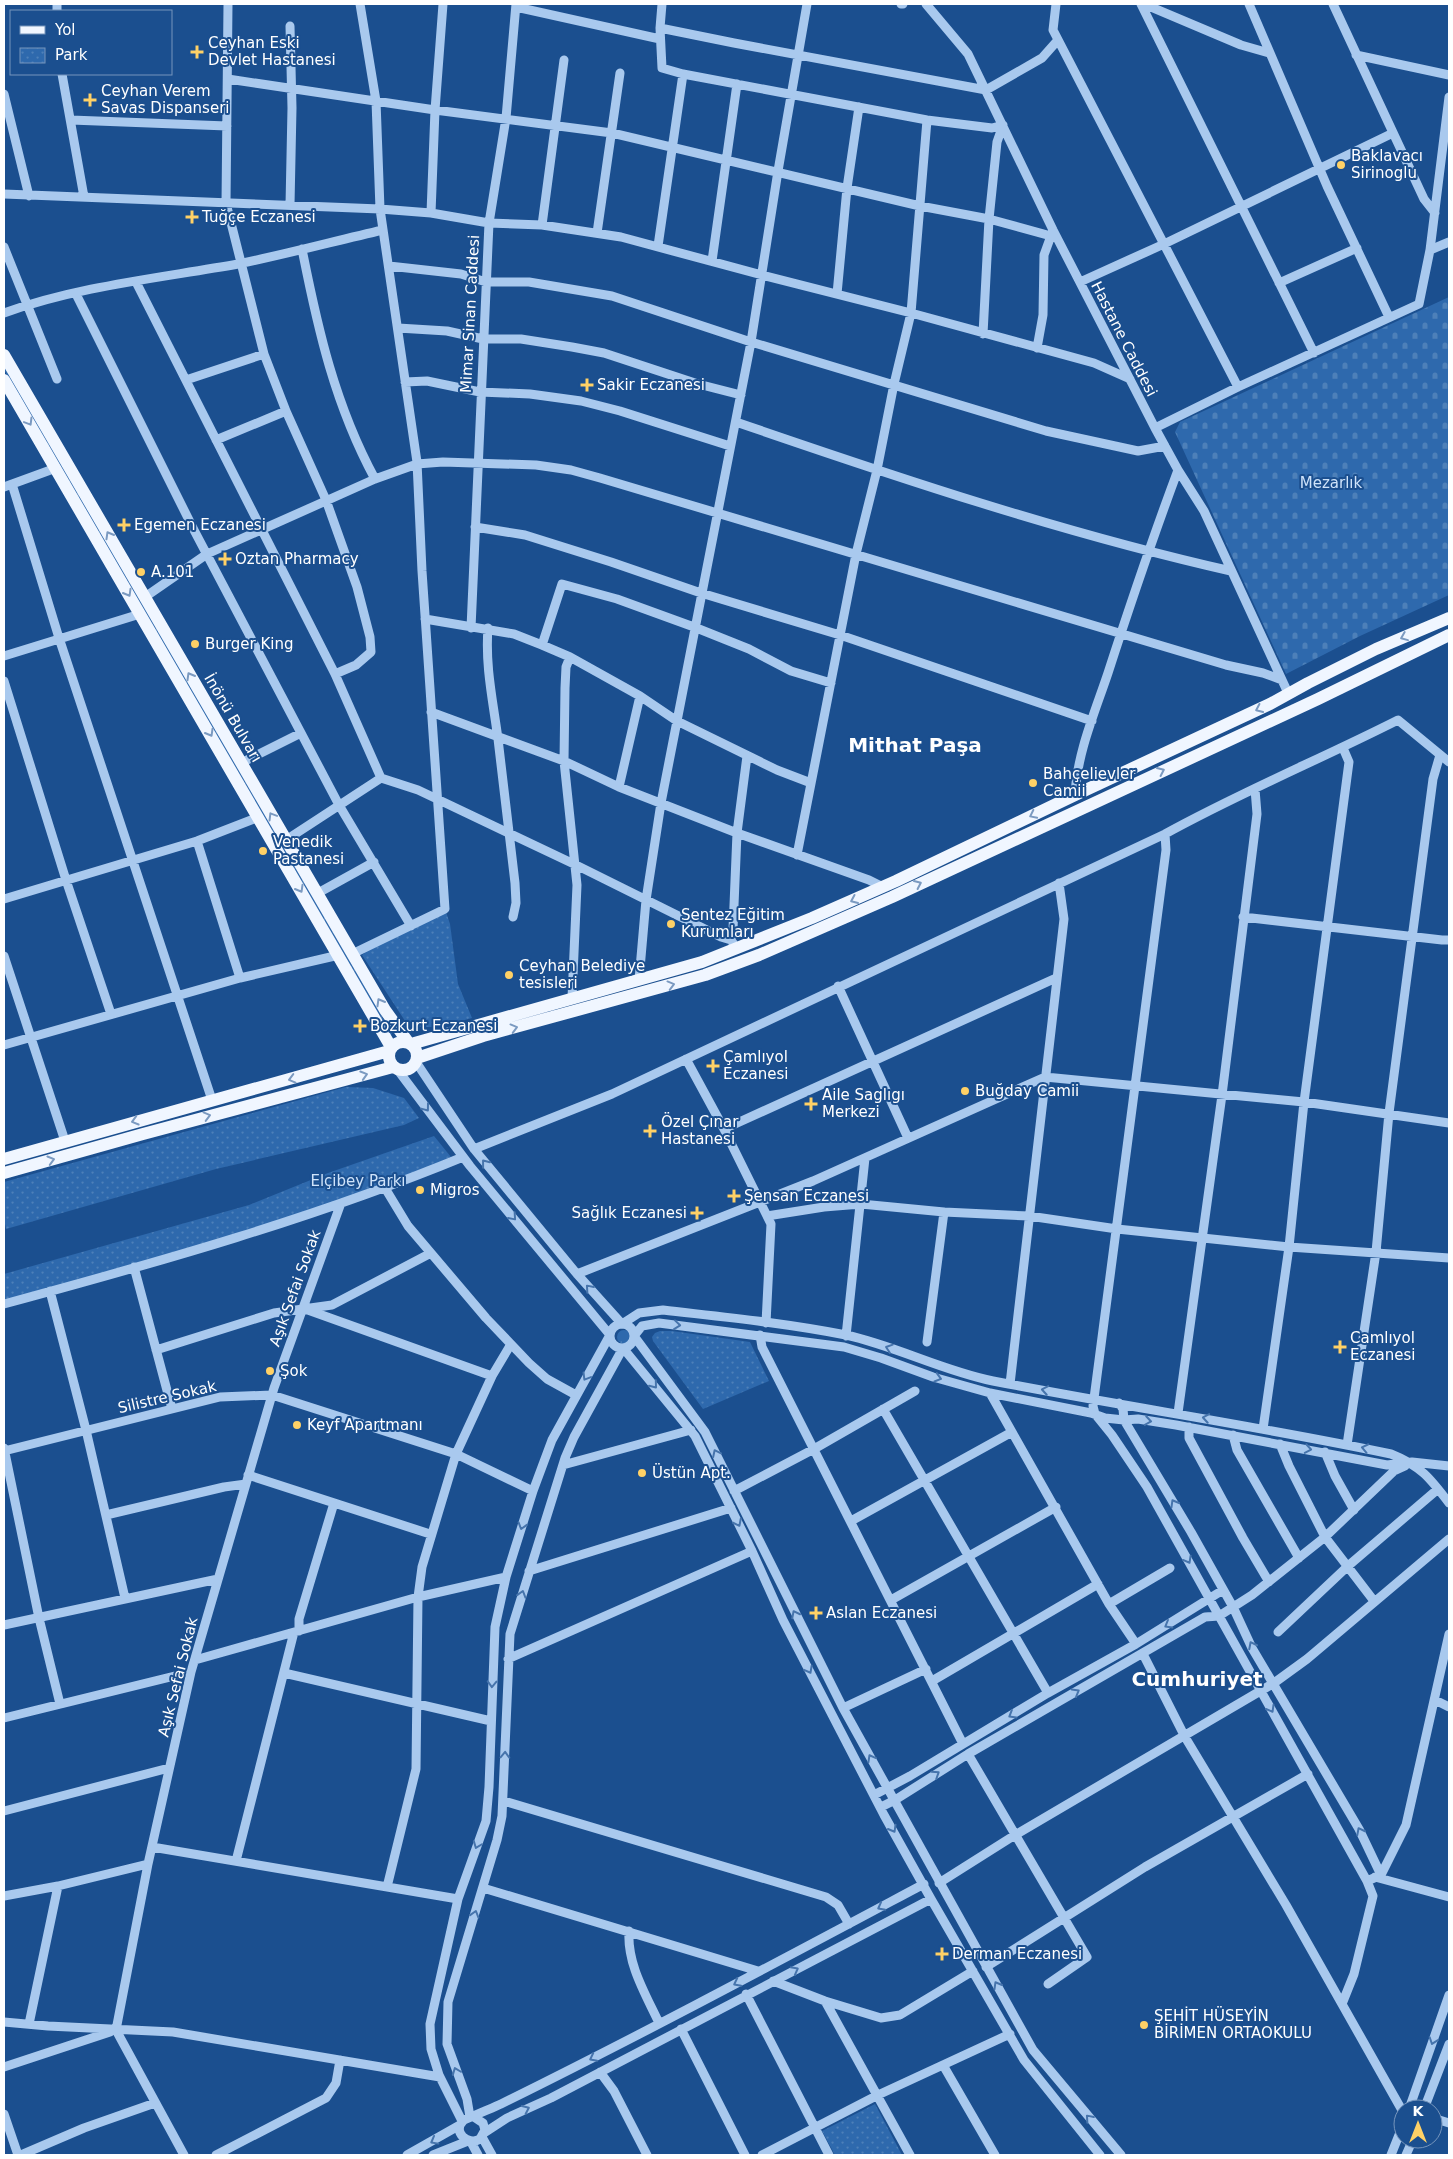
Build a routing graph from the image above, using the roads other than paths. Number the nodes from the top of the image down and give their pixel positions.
1 (228, 4) edge
2 (360, 4) edge
3 (443, 4) edge
4 (662, 4) edge
5 (807, 4) edge
6 (926, 4) edge
7 (1056, 4) edge
8 (1142, 4) edge
9 (1249, 4) edge
10 (1333, 4) edge
11 (516, 6) edge
12 (290, 26) dead end
13 (660, 28) junction
14 (660, 39) junction
15 (1058, 40) junction
16 (1269, 53) junction
17 (798, 55) junction
18 (1356, 55) junction
19 (564, 60) dead end
20 (620, 73) dead end
21 (683, 74) junction
22 (62, 75) edge
23 (1449, 75) edge
24 (228, 79) junction
25 (737, 84) junction
26 (291, 89) junction
27 (986, 90) junction
28 (4, 94) edge
29 (792, 94) junction
30 (1449, 97) edge
31 (376, 101) junction
32 (859, 107) junction
33 (435, 110) junction
34 (506, 118) junction
35 (71, 120) junction
36 (927, 120) junction
37 (1003, 125) junction
38 (227, 126) junction
39 (556, 126) junction
40 (612, 133) junction
41 (1393, 133) junction
42 (672, 146) junction
43 (1446, 148) edge
44 (727, 160) junction
45 (1319, 167) junction
46 (778, 171) junction
47 (847, 188) junction
48 (4, 194) edge
49 (29, 196) junction
50 (84, 197) junction
51 (226, 203) junction
52 (290, 205) junction
53 (920, 206) junction
54 (1242, 206) junction
55 (380, 209) junction
56 (431, 213) junction
57 (1435, 213) junction
58 (989, 219) junction
59 (489, 223) junction
60 (542, 225) junction
61 (383, 230) junction
62 (597, 233) junction
63 (1052, 233) junction
64 (1449, 242) edge
65 (1164, 244) junction
66 (658, 246) junction
67 (4, 247) edge
68 (1356, 248) junction
69 (302, 249) junction
70 (1430, 250) junction
71 (712, 261) junction
72 (240, 263) junction
73 (13, 266) junction
74 (389, 266) junction
75 (4, 270) edge
76 (762, 275) junction
77 (136, 282) junction
78 (486, 282) junction
79 (1080, 282) junction
80 (1279, 283) junction
81 (76, 294) junction
82 (837, 294) junction
83 (27, 305) junction
84 (4, 313) edge
85 (911, 313) junction
86 (1389, 318) junction
87 (398, 328) junction
88 (982, 334) junction
89 (483, 339) junction
90 (752, 342) junction
91 (1037, 348) junction
92 (1314, 353) junction
93 (264, 354) junction
94 (4, 355) edge
95 (57, 379) dead end
96 (1130, 379) junction
97 (4, 380) edge
98 (186, 380) junction
99 (405, 382) junction
100 (894, 384) junction
101 (1238, 387) junction
102 (480, 392) junction
103 (741, 395) junction
104 (286, 411) junction
105 (736, 422) junction
106 (1155, 428) junction
107 (216, 440) junction
108 (730, 446) junction
109 (1165, 446) junction
110 (417, 464) junction
111 (477, 464) junction
112 (56, 468) junction
113 (877, 470) junction
114 (1178, 470) junction
115 (374, 479) junction
116 (8, 485) edge
117 (326, 500) junction
118 (717, 513) junction
119 (475, 527) junction
120 (263, 530) junction
121 (1147, 552) junction
122 (207, 554) junction
123 (856, 554) junction
124 (1231, 571) junction
125 (701, 593) junction
126 (145, 597) junction
127 (140, 614) junction
128 (1449, 618) edge
129 (425, 619) junction
130 (694, 627) junction
131 (471, 628) junction
132 (488, 628) junction
133 (1121, 633) junction
134 (840, 635) junction
135 (1449, 636) edge
136 (59, 638) junction
137 (542, 645) junction
138 (1368, 653) junction
139 (4, 656) edge
140 (570, 658) junction
141 (1376, 671) junction
142 (335, 674) junction
143 (1282, 680) junction
144 (4, 681) edge
145 (1308, 682) junction
146 (831, 683) junction
147 (1288, 693) junction
148 (640, 696) junction
149 (1318, 699) junction
150 (431, 712) junction
151 (1092, 720) junction
152 (677, 721) junction
153 (301, 733) junction
154 (498, 737) junction
155 (1343, 748) junction
156 (1440, 755) junction
157 (747, 756) junction
158 (564, 762) junction
159 (1449, 762) edge
160 (241, 763) junction
161 (381, 778) junction
162 (811, 783) junction
163 (619, 787) junction
164 (1255, 789) junction
165 (1075, 795) junction
166 (437, 798) junction
167 (661, 803) junction
168 (339, 805) junction
169 (258, 817) junction
170 (509, 832) junction
171 (737, 832) junction
172 (1165, 834) junction
173 (286, 840) junction
174 (196, 841) junction
175 (797, 855) junction
176 (133, 861) junction
177 (374, 862) junction
178 (576, 864) junction
179 (66, 880) junction
180 (1059, 883) junction
181 (884, 887) junction
182 (318, 893) junction
183 (4, 899) edge
184 (646, 900) junction
185 (513, 918) dead end
186 (1244, 918) junction
187 (411, 926) junction
188 (1328, 927) junction
189 (1413, 937) junction
190 (1449, 940) edge
191 (734, 944) junction
192 (352, 954) junction
193 (339, 955) junction
194 (4, 956) edge
195 (240, 978) junction
196 (1056, 978) junction
197 (639, 980) junction
198 (838, 986) junction
199 (179, 996) junction
200 (572, 998) junction
201 (111, 1014) junction
202 (30, 1037) junction
203 (409, 1043) junction
204 (4, 1045) edge
205 (390, 1049) junction
206 (686, 1059) junction
207 (417, 1060) junction
208 (872, 1061) junction
209 (395, 1068) junction
210 (1045, 1077) junction
211 (1134, 1087) junction
212 (1222, 1095) junction
213 (212, 1100) junction
214 (1304, 1102) junction
215 (1389, 1113) junction
216 (1449, 1123) edge
217 (724, 1129) junction
218 (908, 1138) junction
219 (65, 1141) junction
220 (474, 1149) junction
221 (463, 1157) junction
222 (865, 1158) junction
223 (4, 1159) edge
224 (4, 1173) edge
225 (385, 1188) junction
226 (761, 1202) junction
227 (341, 1203) junction
228 (861, 1204) junction
229 (944, 1212) junction
230 (767, 1216) junction
231 (1029, 1216) junction
232 (1117, 1229) junction
233 (1203, 1237) junction
234 (1289, 1247) junction
235 (1376, 1252) junction
236 (431, 1253) junction
237 (1449, 1258) edge
238 (134, 1267) junction
239 (577, 1274) junction
240 (50, 1291) junction
241 (4, 1304) edge
242 (303, 1308) junction
243 (766, 1323) junction
244 (622, 1324) junction
245 (610, 1335) junction
246 (760, 1335) junction
247 (634, 1336) junction
248 (846, 1336) junction
249 (927, 1342) dead end
250 (511, 1344) junction
251 (623, 1348) junction
252 (156, 1350) junction
253 (492, 1376) junction
254 (1010, 1384) junction
255 (916, 1390) dead end
256 (990, 1393) junction
257 (272, 1395) junction
258 (576, 1395) junction
259 (1094, 1399) junction
260 (1119, 1403) junction
261 (172, 1409) junction
262 (883, 1409) junction
263 (1178, 1413) junction
264 (1095, 1414) junction
265 (1124, 1420) junction
266 (1189, 1427) junction
267 (1263, 1429) junction
268 (86, 1430) junction
269 (690, 1430) junction
270 (1012, 1432) junction
271 (1233, 1435) junction
272 (1280, 1444) junction
273 (1347, 1444) junction
274 (814, 1449) junction
275 (4, 1450) edge
276 (1325, 1452) junction
277 (456, 1454) junction
278 (1412, 1462) junction
279 (563, 1465) junction
280 (1449, 1466) edge
281 (247, 1480) junction
282 (925, 1482) junction
283 (1438, 1489) junction
284 (533, 1491) junction
285 (734, 1491) junction
286 (334, 1503) junction
287 (1449, 1503) edge
288 (1056, 1507) junction
289 (731, 1508) junction
290 (1354, 1510) junction
291 (106, 1514) junction
292 (851, 1521) junction
293 (430, 1534) junction
294 (1325, 1537) junction
295 (1449, 1539) edge
296 (752, 1551) junction
297 (968, 1556) junction
298 (1299, 1558) junction
299 (1348, 1566) junction
300 (1170, 1568) dead end
301 (529, 1571) junction
302 (506, 1577) junction
303 (218, 1579) junction
304 (1269, 1582) junction
305 (1098, 1584) junction
306 (1223, 1590) junction
307 (418, 1597) junction
308 (125, 1598) junction
309 (1208, 1599) junction
310 (891, 1600) junction
311 (1374, 1600) junction
312 (1109, 1604) junction
313 (1233, 1607) junction
314 (1219, 1616) junction
315 (39, 1618) junction
316 (4, 1625) edge
317 (297, 1631) junction
318 (1278, 1632) dead end
319 (1014, 1634) junction
320 (1449, 1634) edge
321 (1136, 1644) junction
322 (1143, 1654) junction
323 (508, 1659) junction
324 (195, 1660) junction
325 (926, 1669) junction
326 (191, 1672) junction
327 (284, 1672) junction
328 (932, 1681) junction
329 (1274, 1683) junction
330 (1260, 1691) junction
331 (1048, 1693) junction
332 (1435, 1700) junction
333 (60, 1704) junction
334 (417, 1705) junction
335 (1449, 1707) edge
336 (843, 1708) junction
337 (4, 1718) edge
338 (490, 1721) junction
339 (1184, 1737) junction
340 (963, 1744) junction
341 (968, 1754) junction
342 (170, 1768) junction
343 (1308, 1774) junction
344 (888, 1788) junction
345 (874, 1795) junction
346 (895, 1800) junction
347 (504, 1801) junction
348 (881, 1807) junction
349 (4, 1811) edge
350 (1233, 1817) junction
351 (1015, 1835) junction
352 (152, 1846) junction
353 (236, 1861) junction
354 (148, 1864) junction
355 (1375, 1878) junction
356 (938, 1883) junction
357 (924, 1884) junction
358 (58, 1886) junction
359 (387, 1887) junction
360 (483, 1888) junction
361 (4, 1896) edge
362 (1449, 1897) edge
363 (458, 1899) junction
364 (932, 1899) junction
365 (1063, 1918) junction
366 (850, 1924) junction
367 (629, 1931) junction
368 (986, 1967) junction
369 (973, 1971) junction
370 (758, 1972) junction
371 (773, 1981) junction
372 (1048, 1984) dead end
373 (746, 1994) junction
374 (1449, 1994) edge
375 (825, 2001) junction
376 (1342, 2004) junction
377 (4, 2022) edge
378 (659, 2023) junction
379 (29, 2024) junction
380 (681, 2028) junction
381 (116, 2030) junction
382 (1010, 2034) junction
383 (1449, 2044) edge
384 (340, 2060) junction
385 (943, 2065) junction
386 (4, 2067) edge
387 (600, 2072) junction
388 (440, 2077) junction
389 (878, 2095) junction
390 (1396, 2099) edge
391 (1412, 2099) edge
392 (1428, 2099) edge
393 (155, 2103) junction
394 (4, 2114) edge
395 (467, 2120) junction
396 (815, 2128) junction
397 (483, 2135) junction
398 (470, 2142) junction
399 (19, 2155) edge
400 (184, 2155) edge
401 (216, 2155) edge
402 (407, 2155) edge
403 (433, 2155) edge
404 (478, 2155) edge
405 (492, 2155) edge
406 (647, 2155) edge
407 (745, 2155) edge
408 (762, 2155) edge
409 (829, 2155) edge
410 (910, 2155) edge
411 (995, 2155) edge
412 (1100, 2155) edge
413 (1121, 2155) edge

1 - 24 street
2 - 31 street
3 - 33 street
4 - 13 street
5 - 17 street
6 - 27 street, Hastane Caddesi
7 - 15 street
8 - 16 street
8 - 54 street
9 - 16 street
10 - 18 street
11 - 14 street
11 - 34 street, Mimar Sinan Caddesi
12 - 26 street
13 - 14 street
13 - 17 street
14 - 21 street
15 - 27 street
15 - 65 street
16 - 45 street
17 - 27 street
17 - 29 street
18 - 23 street
18 - 41 street
19 - 39 street
20 - 40 street
21 - 25 street
21 - 42 street
22 - 35 street
24 - 26 street
24 - 38 street
25 - 29 street
25 - 44 street
26 - 31 street
26 - 52 street
27 - 37 street, Hastane Caddesi
28 - 49 street
29 - 32 street
29 - 46 street
30 - 43 street
31 - 33 street
31 - 55 street
32 - 36 street
32 - 47 street
33 - 34 street
33 - 56 street
34 - 39 street
34 - 59 street, Mimar Sinan Caddesi
35 - 38 street
35 - 50 street
36 - 37 street
36 - 53 street
37 - 58 street
37 - 63 street, Hastane Caddesi
38 - 51 street
39 - 40 street
39 - 60 street
40 - 42 street
40 - 62 street
41 - 45 street
41 - 57 street
42 - 44 street
42 - 66 street
43 - 57 street
44 - 46 street
44 - 71 street
45 - 54 street
45 - 68 street
46 - 47 street
46 - 76 street
47 - 53 street
47 - 82 street
48 - 49 street
49 - 50 street
50 - 51 street
51 - 52 street
51 - 72 street
52 - 55 street
53 - 58 street
53 - 85 street
54 - 65 street
54 - 80 street
55 - 56 street
55 - 61 street
56 - 59 street
57 - 70 street
58 - 63 street
58 - 88 street
59 - 60 street
59 - 78 street, Mimar Sinan Caddesi
60 - 62 street
61 - 69 street
61 - 74 street
62 - 66 street
63 - 79 street, Hastane Caddesi
63 - 91 street
64 - 70 street
65 - 79 street
65 - 101 street
66 - 71 street
67 - 73 street
68 - 80 street
68 - 86 street
69 - 72 street
69 - 115 street
70 - 86 street
71 - 76 street
72 - 77 street
72 - 93 street
73 - 75 street
73 - 83 street
74 - 78 street
74 - 87 street
76 - 82 street
76 - 90 street
77 - 81 street
77 - 98 street
78 - 89 street, Mimar Sinan Caddesi
78 - 90 street
79 - 96 street, Hastane Caddesi
80 - 92 street
81 - 83 street
81 - 122 street
82 - 85 street
83 - 84 street
83 - 95 street
85 - 88 street
85 - 100 street
86 - 92 street
87 - 89 street
87 - 99 street
88 - 91 street
89 - 102 street, Mimar Sinan Caddesi
89 - 103 street
90 - 100 street
90 - 103 street
91 - 96 street
92 - 101 street
93 - 98 street
93 - 104 street
126 -> 94 main road, İnönü Bulvarı
96 - 106 street, Hastane Caddesi
97 -> 112 main road, İnönü Bulvarı
98 - 107 street
99 - 102 street
99 - 110 street
100 - 109 street
100 - 113 street
101 - 106 street
102 - 108 street
102 - 111 street, Mimar Sinan Caddesi
103 - 105 street
104 - 107 street
104 - 117 street
105 - 108 street
105 - 113 street
106 - 109 street, Hastane Caddesi
107 - 120 street
108 - 118 street
109 - 114 street, Hastane Caddesi
110 - 111 street
110 - 115 street
110 - 129 street
111 - 118 street
111 - 119 street, Mimar Sinan Caddesi
112 - 116 street
112 -> 127 main road, İnönü Bulvarı
113 - 121 street
113 - 123 street
114 - 121 street
114 - 124 street, Hastane Caddesi
115 - 117 street
116 - 136 street
117 - 120 street
117 - 142 street
118 - 123 street
118 - 125 street
119 - 125 street
119 - 131 street, Mimar Sinan Caddesi
120 - 122 street
120 - 142 street
121 - 124 street
121 - 133 street
122 - 126 street
122 - 153 street
123 - 133 street
123 - 134 street
124 - 143 street, Hastane Caddesi
125 - 130 street
125 - 134 street
160 -> 126 main road, İnönü Bulvarı
127 - 136 street
127 -> 169 main road, İnönü Bulvarı
128 -> 138 main road
129 - 131 street
129 - 150 street
130 - 137 street
130 - 146 street
130 - 152 street
131 - 132 street
132 - 137 street
132 - 154 street
133 - 143 street
133 - 151 street
134 - 146 street
134 - 151 street
135 - 141 main road
136 - 139 street
136 - 176 street
137 - 140 street
138 - 141 main road
138 - 145 main road
140 - 148 street
140 - 158 street
141 - 149 main road
142 - 161 street
143 - 147 street, Hastane Caddesi
144 - 179 street
145 - 147 main road
145 - 149 main road
146 - 162 street
147 -> 165 main road
148 - 152 street
148 - 163 street
207 -> 149 main road
150 - 154 street
150 - 166 street
151 - 165 street
152 - 157 street
152 - 167 street
153 - 160 street
153 - 168 street
154 - 158 street
154 - 170 street
155 - 156 street
155 - 164 street
155 - 188 street
156 - 159 street
156 - 189 street
157 - 162 street
157 - 171 street
158 - 163 street
158 - 178 street
173 -> 160 main road, İnönü Bulvarı
161 - 166 street
161 - 168 street
162 - 175 street
163 - 167 street
164 - 172 street
164 - 186 street
165 -> 181 main road
166 - 170 street
166 - 187 street
167 - 171 street
167 - 184 street
168 - 173 street
168 - 177 street
169 - 174 street
169 -> 193 main road, İnönü Bulvarı
170 - 178 street
170 - 185 street
171 - 175 street
171 - 191 street
172 - 180 street
172 - 211 street
173 - 182 main road, İnönü Bulvarı
174 - 176 street
174 - 195 street
175 - 181 street
176 - 179 street
176 - 199 street
177 - 182 street
177 - 187 street
178 - 184 street
178 - 200 street
179 - 183 street
179 - 201 street
180 - 196 street
180 - 198 street
181 -> 191 main road
182 - 192 main road, İnönü Bulvarı
184 - 191 street
184 - 197 street
186 - 188 street
186 - 212 street
187 - 192 street
188 - 189 street
188 - 214 street
189 - 190 street
189 - 215 street
191 - 197 main road
203 -> 192 main road, İnönü Bulvarı
193 - 195 street
193 - 205 main road, İnönü Bulvarı
194 - 202 street
195 - 199 street
196 - 208 street
196 - 210 street
197 - 200 main road
198 - 206 street
198 - 208 street
199 - 201 street
199 - 213 street
200 - 203 main road
201 - 202 street
202 - 204 street
202 - 219 street
203 - 205 main road
203 - 207 main road
205 - 209 main road
205 -> 213 main road
206 - 217 street
206 - 220 street
207 - 209 main road
207 - 220 street
208 - 217 street
208 - 218 street
209 -> 221 street
224 -> 209 main road
210 - 211 street
210 - 218 street
210 - 231 street
211 - 212 street
211 - 232 street
212 - 214 street
212 - 233 street
213 -> 219 main road
214 - 215 street
214 - 234 street
215 - 216 street
215 - 235 street
217 - 226 street
218 - 222 street
219 - 223 main road
239 -> 220 street
221 - 225 street
221 -> 245 street
222 - 226 street
222 - 228 street
225 - 227 street
225 - 236 street
226 - 230 street
226 - 239 street
227 - 238 street
227 - 242 street, Aşık Sefai Sokak
228 - 229 street
228 - 230 street
228 - 248 street
229 - 231 street
229 - 249 street
230 - 243 street
231 - 232 street
231 - 254 street
232 - 233 street
232 - 259 street
233 - 234 street
233 - 263 street
234 - 235 street
234 - 267 street
235 - 237 street
235 - 273 street
236 - 242 street
236 - 250 street
238 - 240 street
238 - 252 street
244 -> 239 street
240 - 241 street
240 - 268 street
242 - 252 street
242 - 253 street
242 - 257 street, Aşık Sefai Sokak
243 - 244 street
243 - 248 street
244 - 245 street
244 - 247 street
245 - 251 street
245 -> 258 street
247 -> 246 street
246 -> 256 street
246 - 274 street
247 - 251 street
285 -> 247 street
254 -> 248 street
250 - 253 street
250 - 258 street
251 -> 269 street
251 - 279 street
252 - 261 street
253 - 277 street
259 -> 254 street
255 - 262 street
256 - 264 street
256 - 270 street
257 - 261 street, Silistre Sokak
257 - 277 street, Silistre Sokak
257 - 281 street, Aşık Sefai Sokak
258 - 284 street
259 - 260 street
259 - 264 street
260 - 263 street
260 - 265 street
261 - 268 street, Silistre Sokak
262 - 274 street
262 - 282 street
267 -> 263 street
264 - 265 street
264 -> 309 street
265 -> 266 street
306 -> 265 street
266 - 271 street
266 - 304 street
267 - 273 street
268 - 275 street, Silistre Sokak
268 - 291 street
269 - 279 street
269 - 289 street
270 - 282 street
270 - 288 street
271 - 272 street
271 - 298 street
272 -> 276 street
272 - 294 street
278 -> 273 street
274 - 285 street
274 - 292 street
275 - 315 street
276 - 278 street
276 - 290 street
277 - 284 street, Silistre Sokak
277 - 293 street
278 - 280 street
278 - 283 street
278 - 290 street
279 - 301 street
281 - 286 street
281 - 291 street
281 - 303 street, Aşık Sefai Sokak
282 - 292 street
282 - 297 street
283 - 287 street
283 - 299 street
284 -> 302 street
336 -> 285 street
286 - 293 street
286 - 317 street
288 - 297 street
288 - 305 street
289 -> 296 street
289 - 301 street
290 - 294 street
291 - 308 street
292 - 310 street
293 - 307 street
294 - 298 street
294 - 299 street
295 - 311 street
296 - 323 street
296 -> 345 street
297 - 310 street
297 - 319 street
298 - 304 street
299 - 311 street
299 - 318 street
300 - 312 street
323 -> 301 street
302 - 307 street
302 -> 338 street
303 - 308 street
303 - 324 street, Aşık Sefai Sokak
304 - 313 street
305 - 312 street
305 - 319 street
306 - 309 street
306 - 313 street
307 - 317 street
307 - 334 street
308 - 315 street
309 - 314 street
309 -> 321 street
310 - 325 street
311 - 329 street
312 - 321 street
313 - 314 street
329 -> 313 street
314 - 322 street
314 - 330 street
315 - 316 street
315 - 333 street
317 - 324 street
317 - 327 street
319 - 328 street
319 - 331 street
320 - 332 street
321 - 331 street
322 - 339 street
341 -> 322 street
347 -> 323 street
324 - 326 street, Aşık Sefai Sokak
325 - 328 street
325 - 336 street
326 - 333 street
326 - 342 street, Aşık Sefai Sokak
327 - 334 street
327 - 353 street
328 - 340 street
329 - 330 street
355 -> 329 street
330 - 339 street
330 -> 343 street
331 -> 340 street
332 - 335 street
332 - 355 street
333 - 337 street
334 - 338 street
334 - 359 street
344 -> 336 street
338 -> 363 street
339 - 350 street
339 - 351 street
340 - 344 street
346 -> 341 street
341 - 351 street
342 - 349 street
342 - 352 street, Aşık Sefai Sokak
343 - 350 street
343 - 355 street
344 - 345 street
344 - 346 street
345 - 348 street
346 - 348 street
346 - 356 street
347 - 360 street
347 - 366 street
348 -> 357 street
350 - 365 street
350 - 376 street
351 - 356 street
351 - 365 street
352 - 353 street
352 - 354 street, Aşık Sefai Sokak
353 - 359 street
354 - 358 street
354 - 381 street, Aşık Sefai Sokak
355 - 362 street
355 - 376 street
356 - 368 street
357 - 364 street
357 -> 366 street
358 - 361 street
358 - 379 street
359 - 363 street
360 - 367 street
395 -> 360 street
363 - 388 street
364 - 369 street
371 -> 364 street
365 - 368 street
365 - 372 street
366 - 370 street
367 - 370 street
367 - 378 street
413 -> 368 street
369 - 375 street
369 - 382 street
370 -> 378 street
371 - 373 street
371 - 375 street
373 - 380 street
373 - 396 street
374 -> 391 street
375 - 389 street
376 - 390 street
377 - 379 street
378 -> 395 street
379 - 381 street
380 - 387 street
380 - 407 street
381 - 384 street
381 - 386 street
381 - 393 street
382 - 385 street
382 - 412 street
383 - 392 street
384 - 388 street
384 - 401 street
385 - 389 street
385 - 411 street
397 -> 387 street
387 - 406 street
388 - 395 street
389 - 396 street
389 - 410 street
393 - 399 street
393 - 400 street
394 - 399 street
395 - 397 street
395 - 398 street
395 -> 402 street
396 - 408 street
396 - 409 street
397 - 398 street
397 - 405 street
398 - 403 street
398 - 404 street

